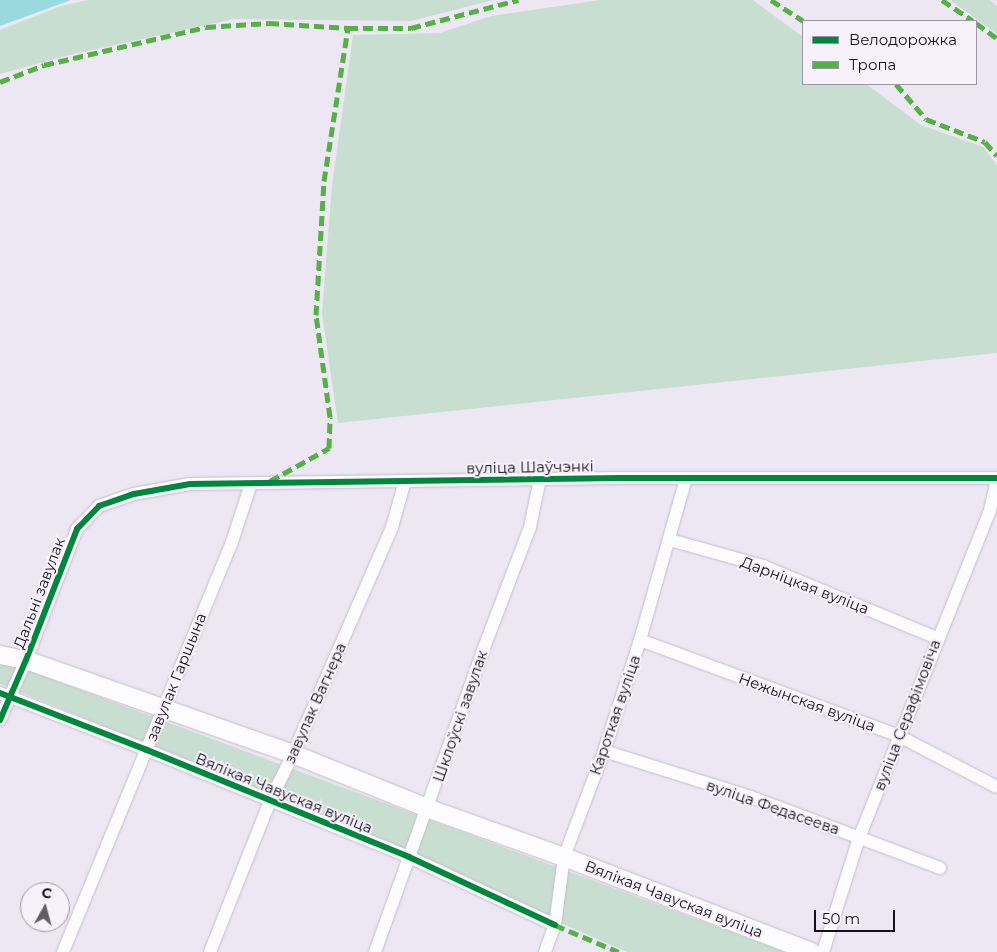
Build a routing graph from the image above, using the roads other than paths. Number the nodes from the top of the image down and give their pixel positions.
1 (686, 478) junction
2 (540, 479) junction
3 (997, 479) edge
4 (405, 482) junction
5 (251, 484) junction
6 (77, 529) joint
7 (670, 540) junction
8 (937, 638) junction
9 (640, 640) junction
10 (0, 655) edge
11 (26, 660) junction
12 (5, 695) edge
13 (164, 709) junction
14 (0, 720) edge
15 (899, 736) junction
16 (147, 750) junction
17 (604, 750) junction
18 (293, 754) junction
19 (997, 786) edge
20 (270, 801) junction
21 (427, 808) junction
22 (859, 838) junction
23 (409, 857) junction
24 (564, 857) junction
25 (940, 868) dead end
26 (555, 924) junction
27 (63, 952) edge
28 (210, 952) edge
29 (375, 952) edge
30 (545, 952) edge
31 (811, 952) edge
32 (822, 952) edge

1 - 2 street, вуліца Шаўчэнкі
1 - 3 street, вуліца Шаўчэнкі
1 - 7 street, Кароткая вуліца
2 - 4 street, вуліца Шаўчэнкі
2 - 21 street, Шклоўскі завулак
3 - 8 street, вуліца Серафімовіча
4 - 5 street, вуліца Шаўчэнкі
4 - 18 street, завулак Вагнера
5 - 6 street, вуліца Шаўчэнкі
5 - 13 street, завулак Гаршына
6 - 11 street, Дальні завулак
7 - 8 street, Дарніцкая вуліца
7 - 9 street, Кароткая вуліца
8 - 15 street, вуліца Серафімовіча
9 - 15 street, Нежынская вуліца
9 - 17 street, Кароткая вуліца
10 - 11 main road, Вялікая Чавуская вуліца
11 - 12 street, Дальні завулак
11 - 13 main road, Вялікая Чавуская вуліца
12 - 14 street, Дальні завулак
12 - 16 street, Вялікая Чавуская вуліца
13 - 16 street, завулак Гаршына
13 - 18 main road, Вялікая Чавуская вуліца
15 - 19 street, Нежынская вуліца
15 - 22 street, вуліца Серафімовіча
16 - 20 street, Вялікая Чавуская вуліца
16 - 27 street, завулак Гаршына
17 - 22 street, вуліца Федасеева
17 - 24 street, Кароткая вуліца
18 - 20 street, завулак Вагнера
18 - 21 main road, Вялікая Чавуская вуліца
20 - 23 street, Вялікая Чавуская вуліца
20 - 28 street, завулак Вагнера
21 - 23 street, Шклоўскі завулак
21 - 24 main road, Вялікая Чавуская вуліца
22 - 25 street, вуліца Федасеева
22 - 32 street, вуліца Серафімовіча
23 - 26 street, Вялікая Чавуская вуліца
23 - 29 street, Шклоўскі завулак
24 - 26 street, Кароткая вуліца
24 - 31 main road, Вялікая Чавуская вуліца
26 - 30 street, Кароткая вуліца

